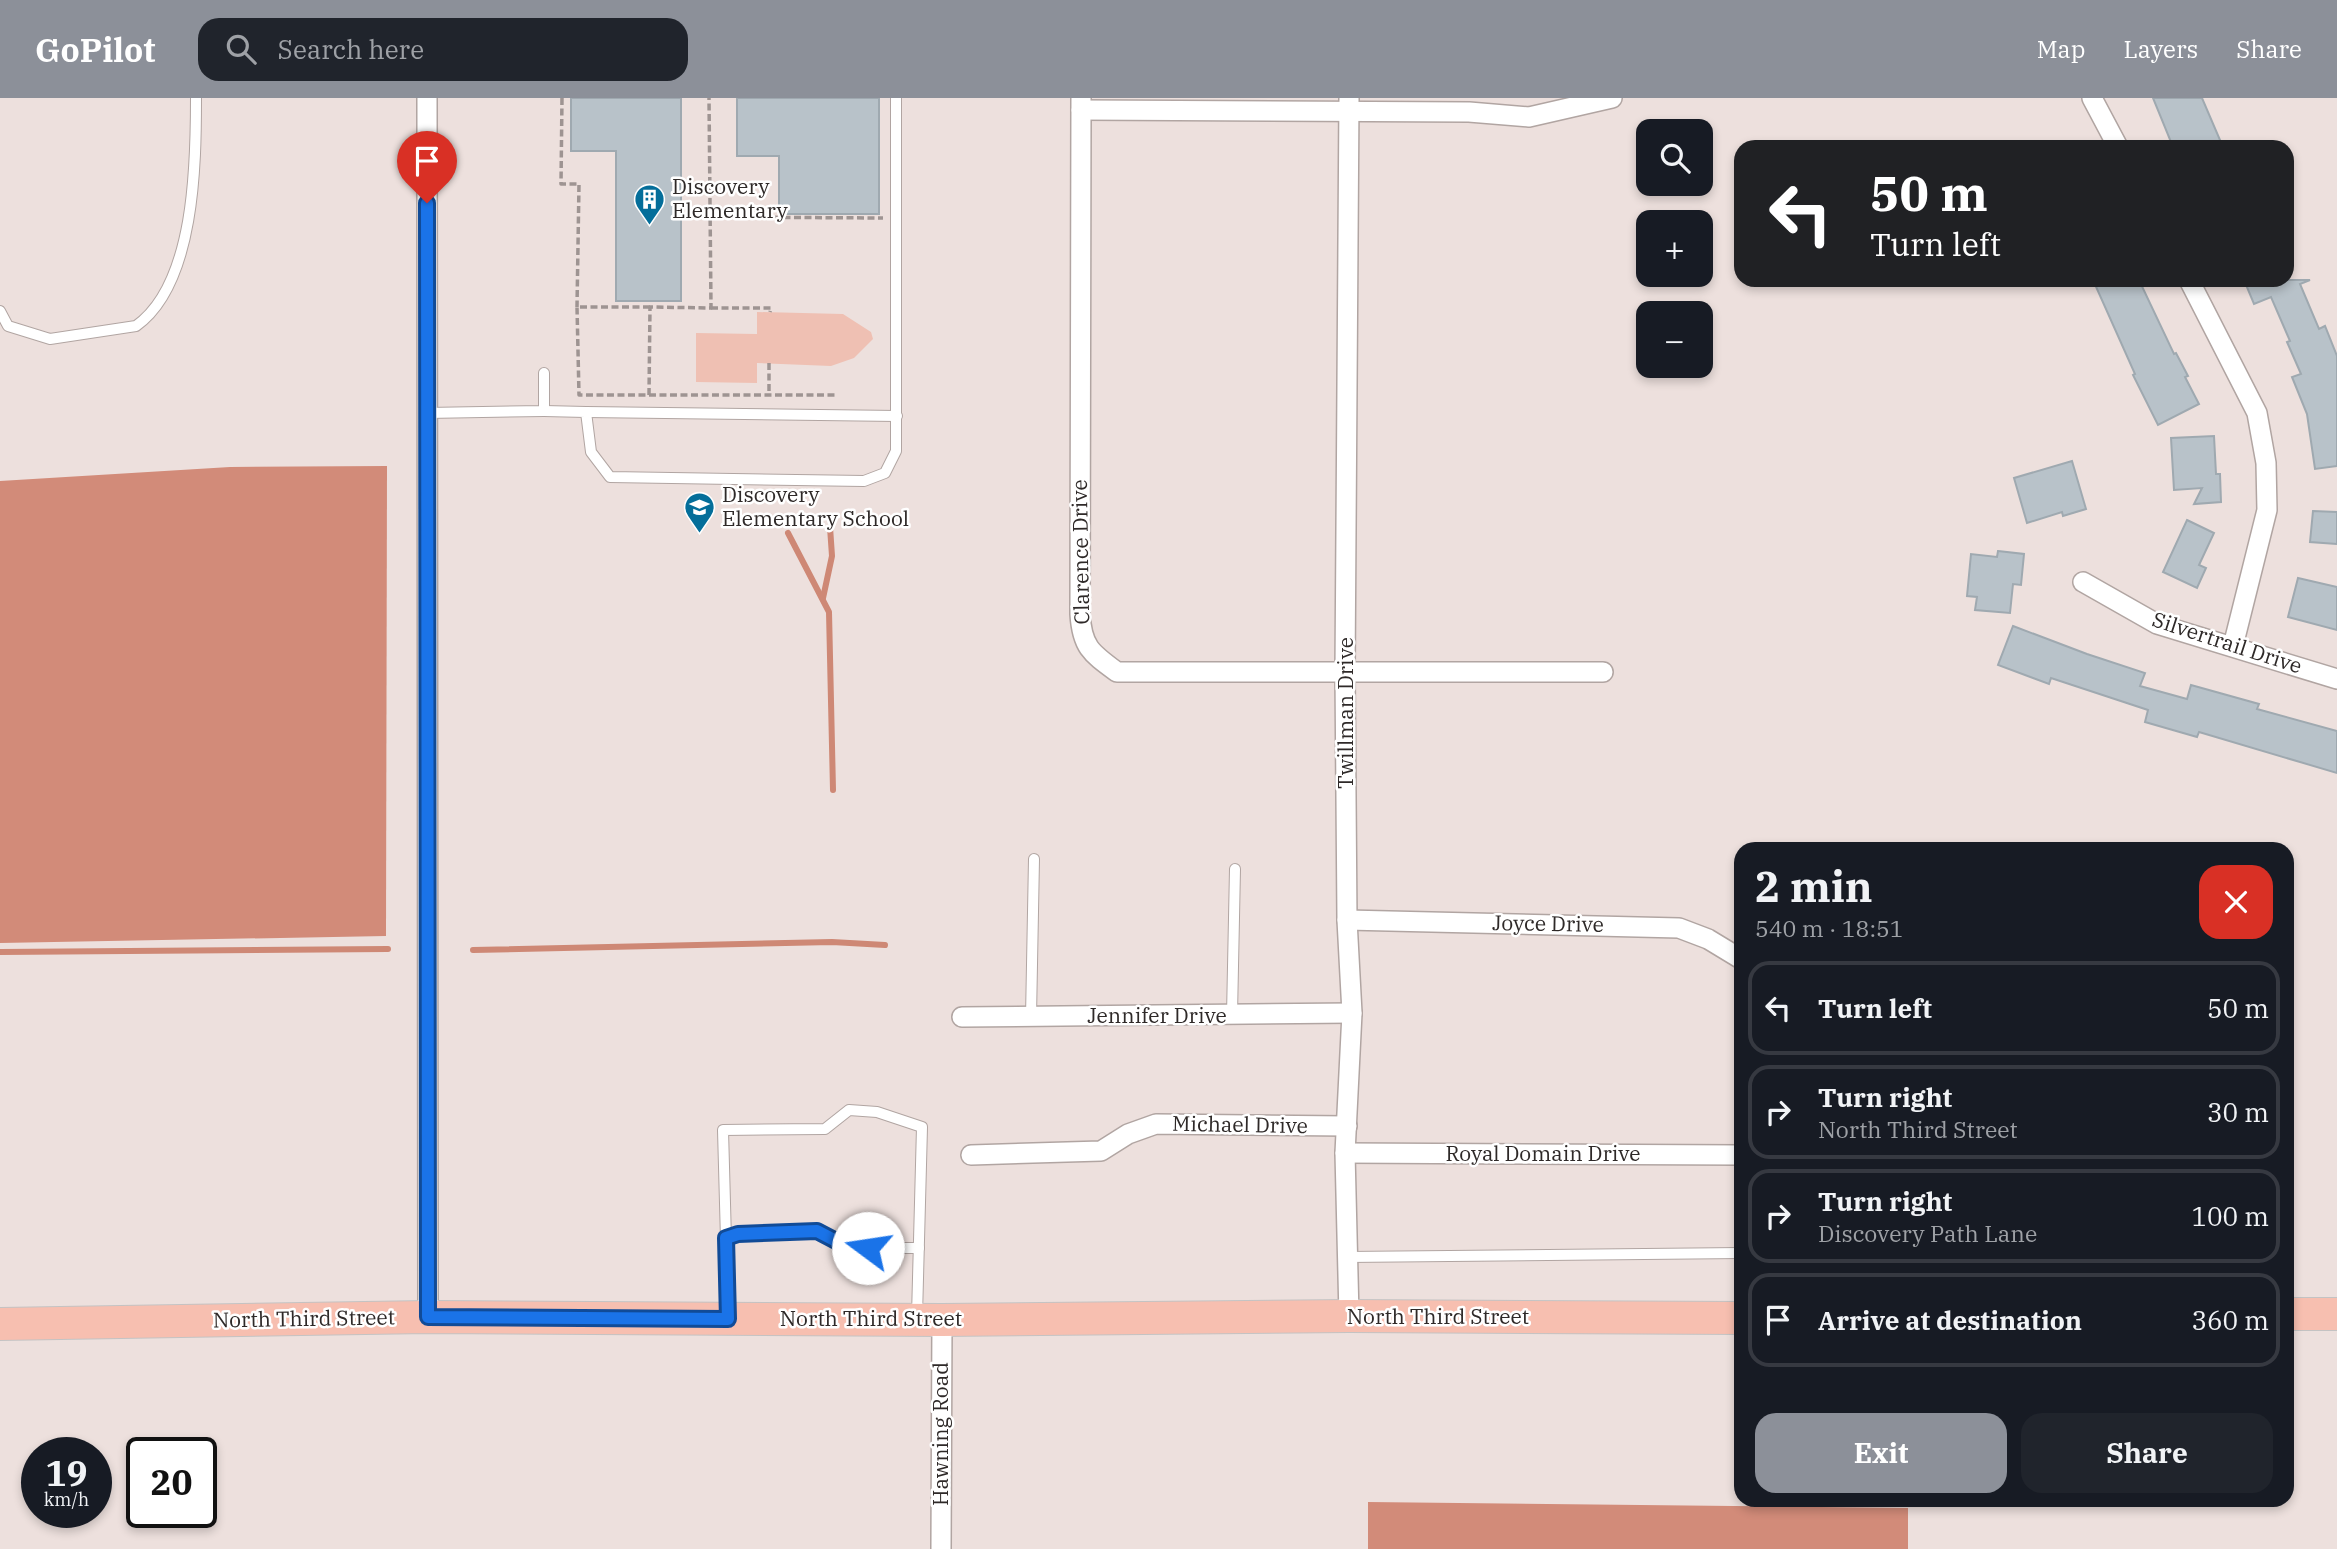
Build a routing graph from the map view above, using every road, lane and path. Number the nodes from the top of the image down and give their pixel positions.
1 (196, 98) edge
2 (427, 98) edge
3 (562, 98) edge
4 (709, 98) edge
5 (896, 98) edge
6 (1612, 98) edge
7 (2092, 98) edge
8 (1081, 104) edge
9 (1349, 104) edge
10 (2114, 140) edge
11 (710, 217) junction
12 (886, 218) dead end
13 (2193, 287) edge
14 (577, 307) junction
15 (650, 307) junction
16 (710, 308) junction
17 (0, 311) edge
18 (770, 312) dead end
19 (769, 363) dead end
20 (544, 373) dead end
21 (649, 395) junction
22 (769, 395) junction
23 (835, 395) dead end
24 (544, 411) junction
25 (586, 412) junction
26 (427, 413) junction
27 (897, 416) junction
28 (2083, 582) dead end
29 (2233, 646) junction
30 (1603, 672) dead end
31 (1345, 673) junction
32 (2337, 679) edge
33 (1034, 859) dead end
34 (1235, 869) dead end
35 (1347, 920) junction
36 (1734, 955) edge
37 (1352, 1013) junction
38 (1232, 1016) junction
39 (962, 1017) dead end
40 (1031, 1017) junction
41 (1347, 1126) junction
42 (1345, 1153) junction
43 (971, 1155) dead end
44 (1734, 1155) edge
45 (726, 1238) junction
46 (919, 1248) junction
47 (1734, 1253) edge
48 (1347, 1257) junction
49 (2294, 1314) edge
50 (2337, 1314) edge
51 (1349, 1316) junction
52 (428, 1317) junction
53 (1734, 1318) edge
54 (728, 1319) junction
55 (929, 1320) junction
56 (0, 1324) edge
57 (941, 1549) edge

1 - 17 lane
2 - 26 street
3 - 14 path
4 - 11 path
5 - 27 lane
6 - 9 street
7 - 10 street
8 - 9 street
8 - 31 street, Clarence Drive
9 - 31 street, Twillman Drive
11 - 12 path
11 - 16 path
13 - 29 street
14 - 15 path
14 - 21 path
15 - 16 path
15 - 21 path
16 - 18 path
19 - 22 path
20 - 24 lane
21 - 22 path
22 - 23 path
24 - 25 lane
24 - 26 lane
25 - 27 lane
25 - 27 lane
26 - 52 street
28 - 29 street, Silvertrail Drive
29 - 32 street, Silvertrail Drive
30 - 31 street, Clarence Drive
31 - 35 street, Twillman Drive
33 - 40 lane
34 - 38 lane
35 - 36 street, Joyce Drive
35 - 37 street, Twillman Drive
37 - 38 street, Jennifer Drive
37 - 41 street, Twillman Drive
38 - 40 street, Jennifer Drive
39 - 40 street, Jennifer Drive
41 - 42 street, Twillman Drive
41 - 43 street, Michael Drive
42 - 44 street, Royal Domain Drive
42 - 48 street, Twillman Drive
45 - 46 lane
45 - 46 lane
45 - 54 lane
46 - 55 lane
47 - 48 lane
48 - 51 street, Twillman Drive
49 - 50 main road
51 - 53 main road, North Third Street
51 - 55 main road, North Third Street
52 - 54 main road, North Third Street
52 - 56 main road, North Third Street
54 - 55 main road, North Third Street
55 - 57 street, Hawning Road

